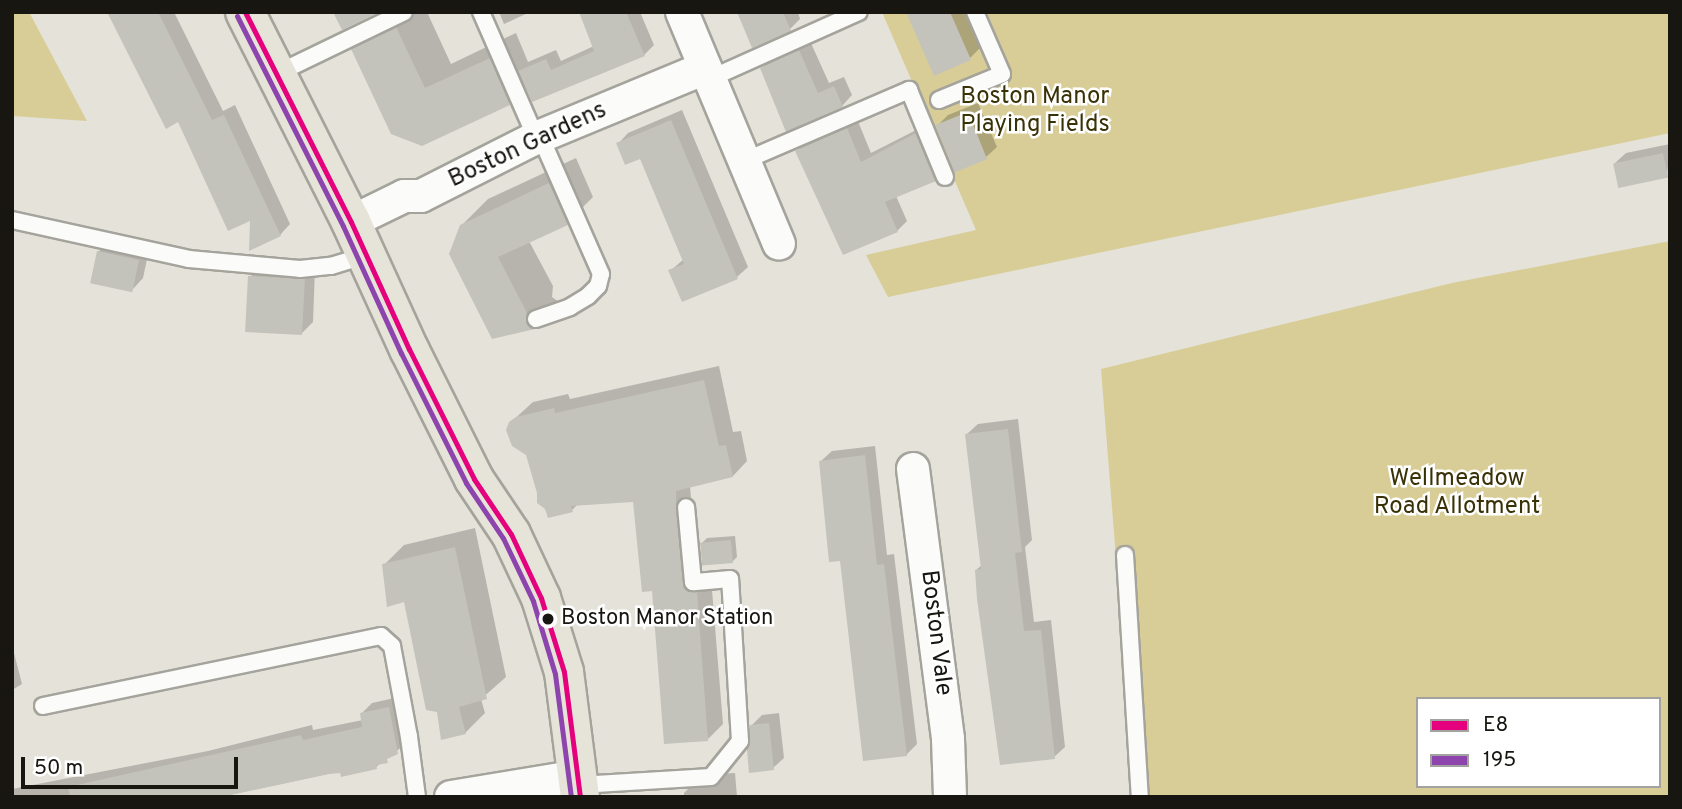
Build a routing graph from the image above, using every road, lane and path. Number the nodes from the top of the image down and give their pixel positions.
1 (245, 12) edge
2 (404, 12) edge
3 (481, 12) edge
4 (682, 12) edge
5 (859, 12) edge
6 (975, 12) edge
7 (276, 74) junction
8 (707, 74) junction
9 (939, 100) dead end
10 (538, 137) junction
11 (744, 161) junction
12 (945, 177) dead end
13 (12, 220) edge
14 (359, 238) junction
15 (779, 244) dead end
16 (536, 319) dead end
17 (913, 469) dead end
18 (686, 507) dead end
19 (1125, 555) dead end
20 (43, 706) dead end
21 (579, 786) edge
22 (416, 797) edge
23 (451, 797) edge
24 (950, 797) edge
25 (1140, 797) edge

1 - 7 main road
2 - 7 lane
3 - 10 lane
4 - 8 street
5 - 8 lane, Boston Gardens
6 - 9 lane
7 - 14 main road
8 - 10 street, Boston Gardens
8 - 11 street
10 - 14 street, Boston Gardens
10 - 16 lane
11 - 12 lane
11 - 15 street
13 - 14 lane
14 - 21 main road
17 - 24 street, Boston Vale
18 - 21 lane
19 - 25 lane
20 - 22 lane
21 - 23 street

